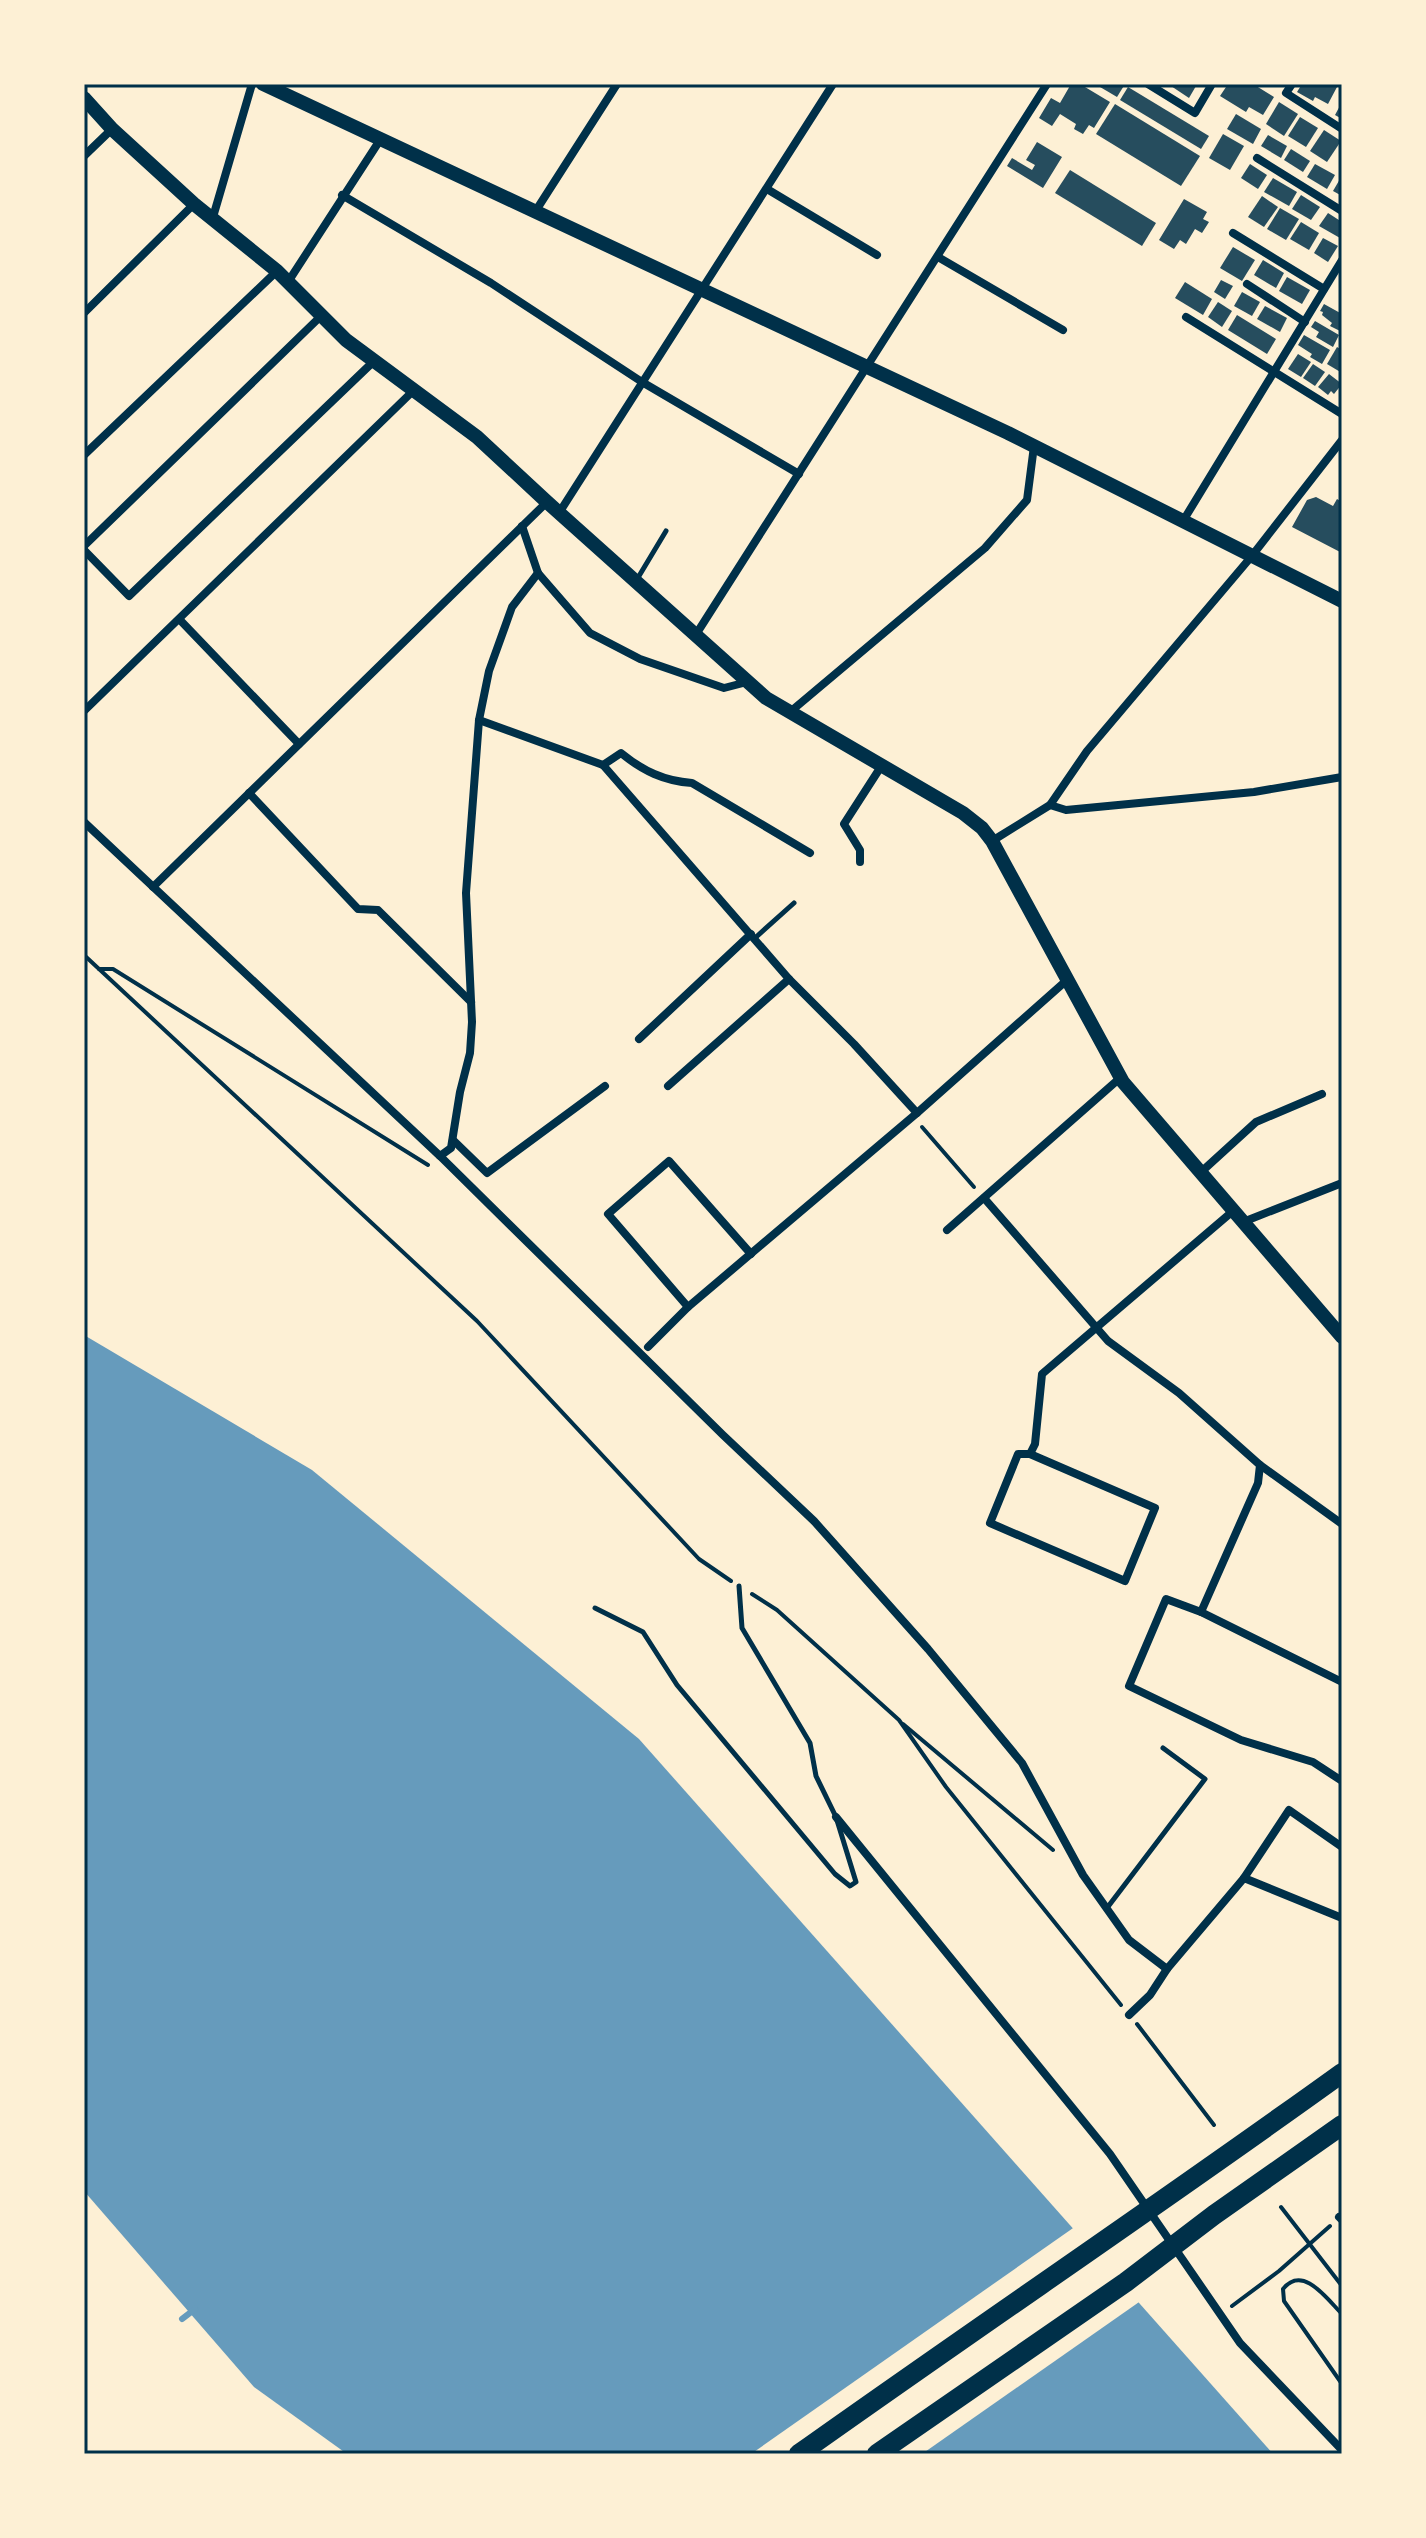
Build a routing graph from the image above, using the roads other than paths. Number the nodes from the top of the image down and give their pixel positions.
1 (252, 84) edge
2 (263, 84) edge
3 (617, 84) edge
4 (833, 84) edge
5 (1047, 84) edge
6 (1148, 84) edge
7 (1212, 84) edge
8 (1292, 84) edge
9 (84, 98) edge
10 (112, 129) junction
11 (1342, 129) edge
12 (380, 140) junction
13 (84, 156) edge
14 (1257, 158) dead end
15 (767, 189) junction
16 (342, 195) junction
17 (194, 204) junction
18 (1342, 211) edge
19 (534, 213) junction
20 (213, 217) junction
21 (1233, 233) dead end
22 (877, 255) dead end
23 (938, 257) junction
24 (1342, 260) edge
25 (277, 271) junction
26 (288, 283) junction
27 (1247, 284) dead end
28 (1324, 289) junction
29 (702, 291) junction
30 (84, 313) edge
31 (321, 316) junction
32 (1186, 317) dead end
33 (1305, 322) junction
34 (1063, 330) dead end
35 (373, 362) junction
36 (868, 368) junction
37 (1273, 370) junction
38 (642, 382) junction
39 (413, 391) junction
40 (1342, 414) edge
41 (1342, 440) edge
42 (1034, 446) junction
43 (85, 454) edge
44 (799, 474) junction
45 (547, 502) junction
46 (559, 513) junction
47 (1183, 521) junction
48 (522, 526) junction
49 (666, 531) dead end
50 (84, 548) edge
51 (1251, 557) junction
52 (538, 573) junction
53 (635, 582) junction
54 (1342, 601) edge
55 (180, 620) junction
56 (695, 636) junction
57 (747, 682) junction
58 (84, 711) edge
59 (790, 712) junction
60 (479, 720) junction
61 (299, 744) junction
62 (603, 765) junction
63 (882, 765) junction
64 (1342, 777) edge
65 (249, 793) junction
66 (1050, 805) junction
67 (84, 822) edge
68 (992, 841) junction
69 (810, 853) dead end
70 (860, 862) dead end
71 (153, 887) junction
72 (794, 903) dead end
73 (753, 936) junction
74 (789, 979) junction
75 (1067, 980) junction
76 (471, 1002) junction
77 (639, 1039) dead end
78 (1120, 1078) junction
79 (605, 1086) dead end
80 (668, 1086) dead end
81 (1322, 1094) dead end
82 (915, 1114) junction
83 (453, 1140) junction
84 (440, 1156) junction
85 (1199, 1173) junction
86 (1342, 1183) edge
87 (984, 1198) junction
88 (1238, 1217) junction
89 (947, 1230) dead end
90 (751, 1254) junction
91 (688, 1307) junction
92 (1097, 1327) junction
93 (1342, 1337) edge
94 (648, 1347) dead end
95 (1030, 1454) junction
96 (1260, 1465) junction
97 (1342, 1524) edge
98 (739, 1586) road end
99 (595, 1608) dead end
100 (1201, 1612) junction
101 (1342, 1682) edge
102 (1163, 1748) dead end
103 (1342, 1781) edge
104 (836, 1817) junction
105 (1342, 1847) edge
106 (1244, 1878) junction
107 (1107, 1909) junction
108 (1342, 1918) edge
109 (1167, 1969) junction
110 (1129, 2015) road end
111 (1342, 2073) edge
112 (1342, 2125) edge
113 (1342, 2450) edge
114 (799, 2454) edge
115 (877, 2454) edge

1 - 20 street
2 - 12 street
3 - 19 street
4 - 15 street
5 - 23 street
6 - 7 street
8 - 11 street
9 - 10 street
10 - 13 street
10 - 17 street
12 - 16 street
12 - 19 street
14 - 18 street
15 - 22 street
15 - 29 street
16 - 26 street
16 - 38 street
17 - 20 street
17 - 30 street
19 - 29 street
20 - 25 street
21 - 28 street
23 - 34 street
23 - 36 street
24 - 28 street
25 - 26 street
25 - 43 street
26 - 31 street
27 - 33 street
28 - 33 street
29 - 36 street
29 - 38 street
31 - 35 street
31 - 50 street
32 - 37 street
33 - 37 street
35 - 39 street
35 - 50 street
36 - 42 street
36 - 44 street
37 - 40 street
37 - 47 street
38 - 44 street
38 - 46 street
39 - 45 street
39 - 55 street
41 - 51 street
42 - 47 street
42 - 59 street
44 - 56 street
45 - 46 street
45 - 48 street
46 - 53 street
47 - 51 street
48 - 52 street
48 - 61 street
49 - 53 lane
51 - 54 street
51 - 66 street
52 - 57 street
52 - 60 street
53 - 56 street
55 - 58 street
55 - 61 street
56 - 57 street
57 - 59 street
59 - 63 street
60 - 62 street
60 - 76 street
61 - 65 street
62 - 69 street
62 - 73 street
63 - 68 street
63 - 70 street
64 - 66 street
65 - 71 street
65 - 76 street
66 - 68 street
67 - 71 street
68 - 75 street
71 - 84 street
72 - 73 lane
73 - 74 street
73 - 77 street
74 - 80 street
74 - 82 street
75 - 78 street
75 - 82 street
76 - 83 street
78 - 85 street
78 - 87 street
79 - 83 street
81 - 85 street
82 - 90 street
83 - 84 street
84 - 107 street
85 - 88 street
86 - 88 street
87 - 89 street
87 - 92 street
88 - 92 street
88 - 93 street
90 - 91 street
90 - 91 street
91 - 94 street
92 - 95 street
92 - 96 street
95 - 95 street
96 - 97 street
96 - 100 street
98 - 104 lane
99 - 104 lane
100 - 101 street
100 - 103 street
102 - 107 lane
104 - 113 street
105 - 106 street
106 - 108 street
106 - 109 street
107 - 109 street
109 - 110 street
111 - 114 highway
112 - 115 highway

